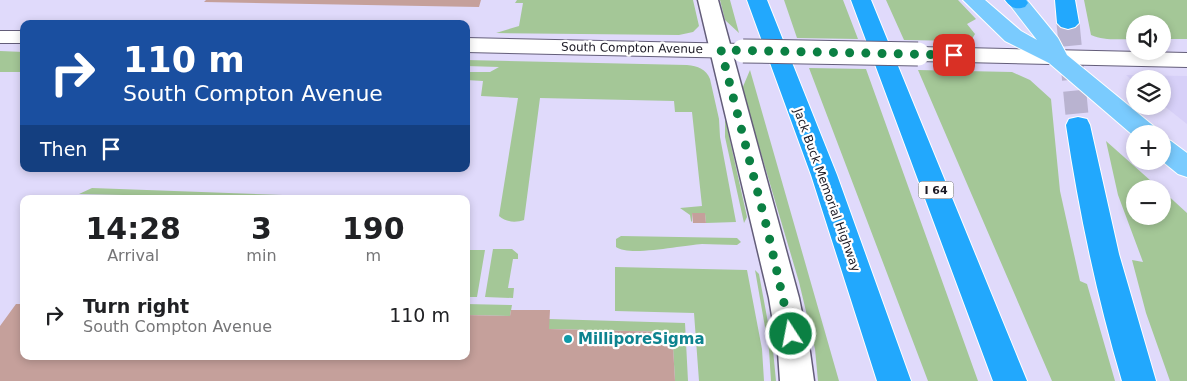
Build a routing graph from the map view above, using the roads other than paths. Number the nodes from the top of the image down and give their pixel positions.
1 (708, 0) edge
2 (757, 0) edge
3 (773, 0) edge
4 (861, 0) edge
5 (1065, 0) edge
6 (973, 1) edge
7 (1016, 1) edge
8 (1068, 23) tunnel mouth
9 (0, 37) edge
10 (20, 37) edge
11 (774, 42) junction
12 (470, 45) edge
13 (732, 51) junction
14 (1057, 58) junction
15 (1187, 60) edge
16 (1078, 125) tunnel mouth
17 (1136, 125) edge
18 (1171, 154) edge
19 (1187, 167) edge
20 (797, 381) edge
21 (894, 381) edge
22 (1010, 381) edge
23 (1139, 381) edge

1 - 13 street
2 - 11 highway, Jack Buck Memorial Highway
3 - 11 highway
4 - 22 highway, I 64
5 - 8 highway
6 - 14 main road
7 - 14 main road
9 - 10 main road
11 - 21 highway, Jack Buck Memorial Highway
12 - 13 main road, South Compton Avenue
13 - 14 main road, South Compton Avenue, bridge
13 - 20 street
14 - 15 main road, South Compton Avenue
14 - 17 main road
16 - 23 highway
18 - 19 main road

